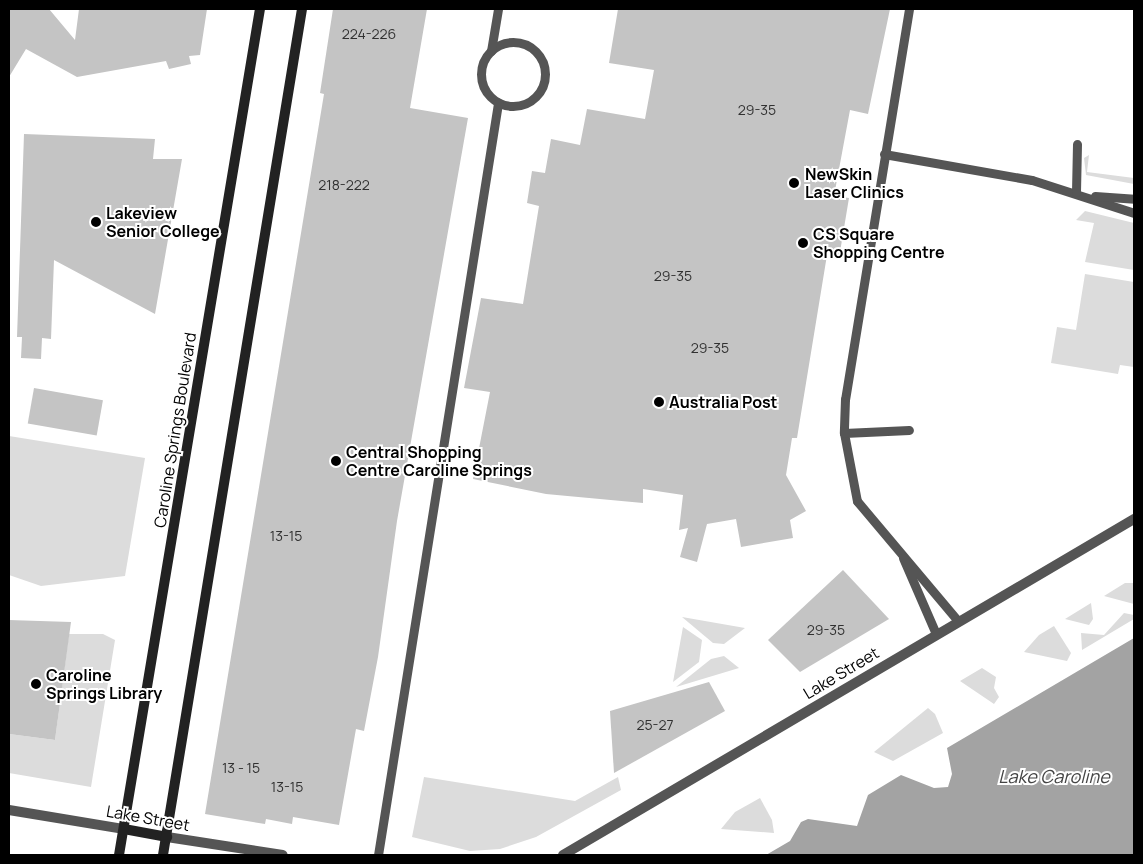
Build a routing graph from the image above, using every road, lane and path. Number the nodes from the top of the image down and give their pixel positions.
1 (260, 9) edge
2 (302, 9) edge
3 (498, 9) edge
4 (908, 9) edge
5 (491, 50) junction
6 (498, 103) junction
7 (1077, 144) dead end
8 (884, 154) junction
9 (1076, 192) junction
10 (1088, 195) junction
11 (1134, 198) edge
12 (1134, 213) edge
13 (909, 430) dead end
14 (844, 433) junction
15 (1134, 519) edge
16 (900, 551) junction
17 (958, 621) junction
18 (936, 634) junction
19 (9, 810) edge
20 (124, 829) junction
21 (166, 837) junction
22 (119, 855) edge
23 (163, 855) edge
24 (283, 855) edge
25 (378, 855) edge
26 (563, 855) edge

1 - 20 main road, Caroline Springs Boulevard
2 - 21 main road
3 - 5 lane
4 - 8 lane
5 - 6 lane
5 - 6 lane
6 - 25 lane
7 - 9 lane
8 - 9 lane
8 - 14 lane
9 - 10 lane
10 - 11 lane
10 - 12 lane
13 - 14 lane
14 - 16 lane
15 - 17 street, Lake Street
16 - 17 lane
16 - 18 lane
17 - 18 street, Lake Street
18 - 26 street, Lake Street
19 - 20 street, Lake Street
20 - 21 main road, Lake Street
20 - 22 main road, Caroline Springs Boulevard
21 - 23 main road
21 - 24 street, Lake Street

